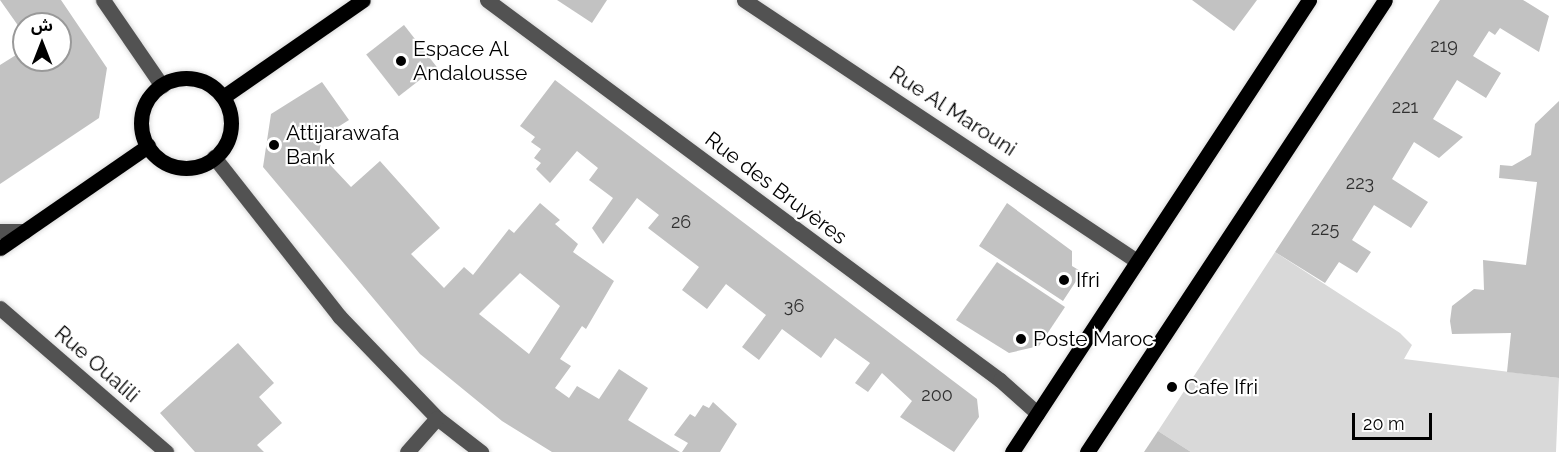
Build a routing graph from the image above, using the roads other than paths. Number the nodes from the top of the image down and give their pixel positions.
1 (103, 0) edge
2 (363, 0) edge
3 (487, 0) edge
4 (744, 0) edge
5 (1309, 0) edge
6 (1384, 0) edge
7 (162, 86) junction
8 (223, 97) junction
9 (148, 147) junction
10 (214, 158) junction
11 (0, 231) edge
12 (25, 231) junction
13 (0, 248) edge
14 (1137, 261) junction
15 (0, 308) edge
16 (1037, 413) junction
17 (437, 418) junction
18 (166, 452) edge
19 (406, 452) edge
20 (481, 452) edge
21 (1012, 452) edge
22 (1087, 452) edge

1 - 7 street
2 - 8 main road
3 - 16 street, Rue des Bruyères
4 - 14 street, Rue Al Marouni
5 - 14 main road
6 - 22 main road
7 - 8 main road
7 - 9 main road
8 - 10 main road
9 - 10 main road
9 - 12 main road
10 - 17 street
11 - 12 street
12 - 13 main road
14 - 16 main road
15 - 18 street, Rue Oualili
16 - 21 main road
17 - 19 street
17 - 20 street

